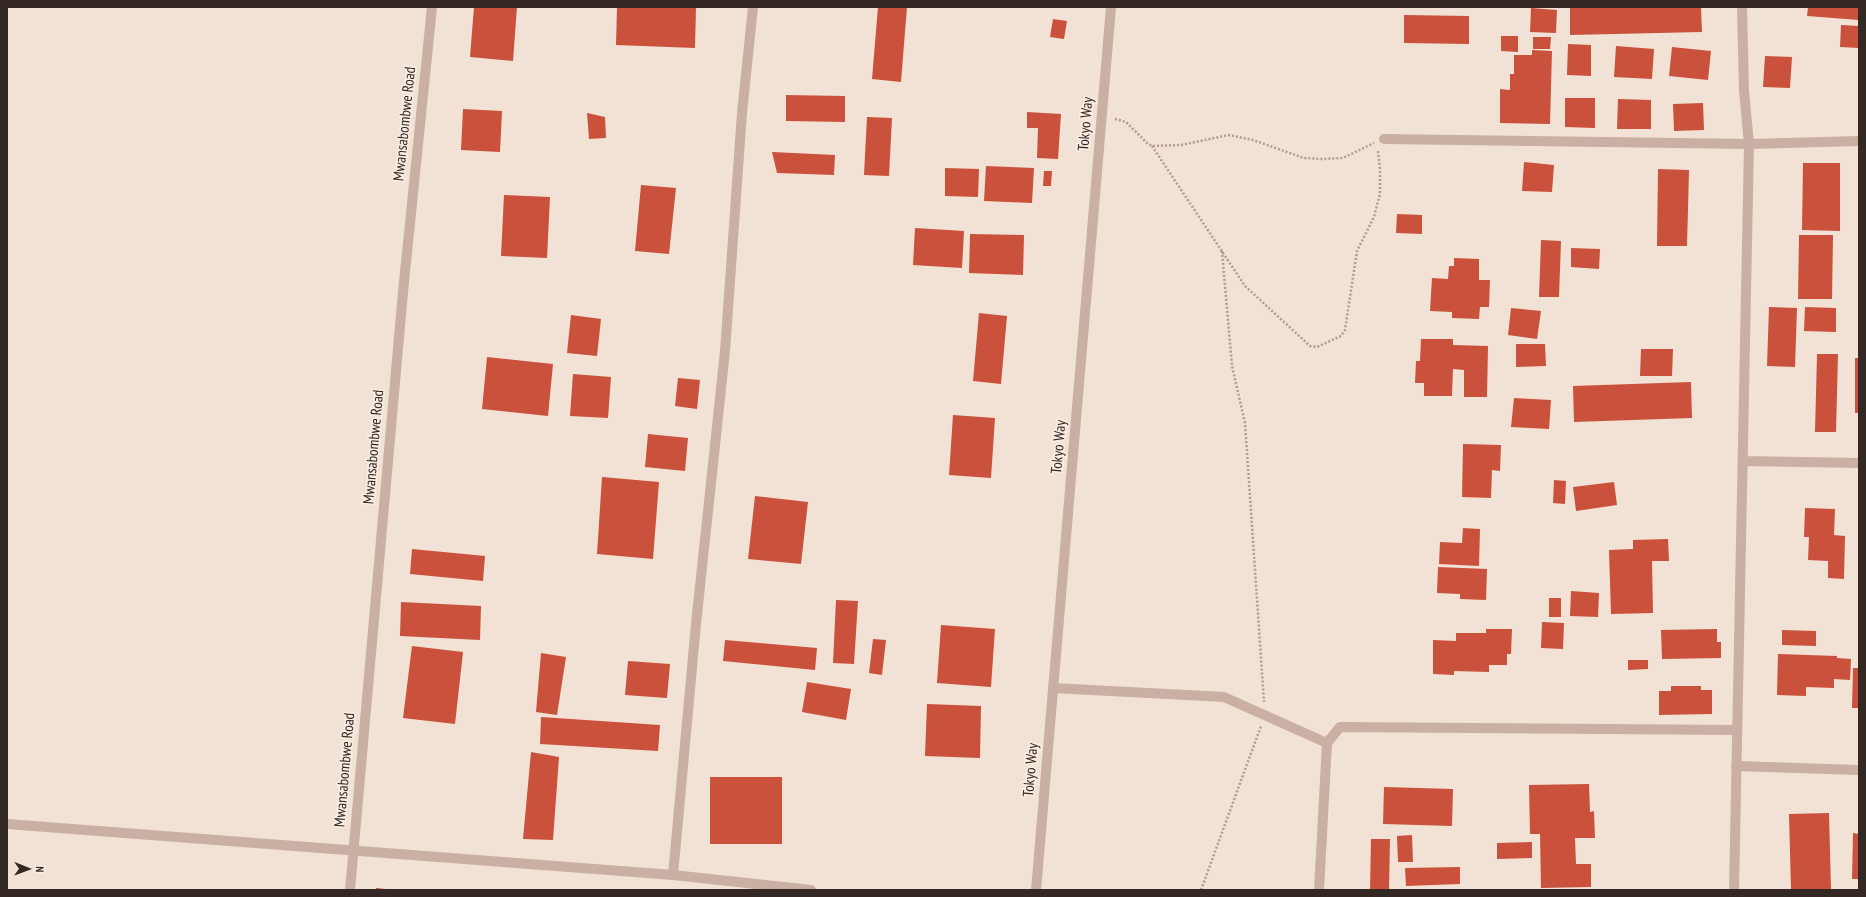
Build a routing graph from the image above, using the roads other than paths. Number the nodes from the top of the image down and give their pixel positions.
1 (432, 7) edge
2 (753, 7) edge
3 (1111, 7) edge
4 (1742, 7) edge
5 (1384, 139) dead end
6 (1859, 142) edge
7 (1749, 144) junction
8 (1743, 461) junction
9 (1859, 463) edge
10 (1053, 688) junction
11 (1737, 730) junction
12 (1327, 744) junction
13 (1736, 766) junction
14 (1859, 770) edge
15 (7, 824) edge
16 (353, 849) junction
17 (673, 875) junction
18 (350, 890) edge
19 (811, 890) edge
20 (1036, 890) edge
21 (1319, 890) edge
22 (1734, 890) edge

1 - 16 street, Mwansabombwe Road
2 - 17 street
3 - 10 street, Tokyo Way
4 - 7 street
5 - 7 street
6 - 7 street
7 - 8 street
8 - 9 street
8 - 11 street
10 - 12 street
10 - 20 street, Tokyo Way
11 - 12 street
11 - 13 street
12 - 21 street
13 - 14 street
13 - 22 street
15 - 16 street
16 - 17 street
16 - 18 street, Mwansabombwe Road
17 - 19 street

